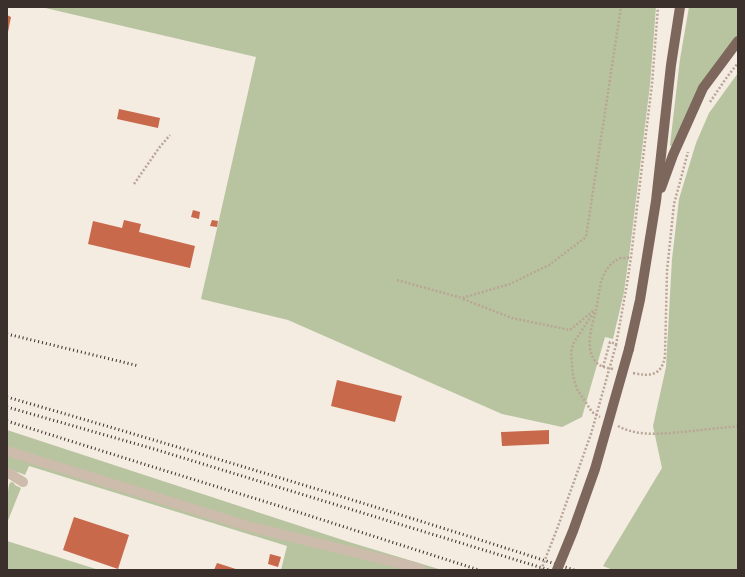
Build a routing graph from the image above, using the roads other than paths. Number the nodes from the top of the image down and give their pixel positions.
1 (680, 7) edge
2 (738, 41) edge
3 (656, 201) junction
4 (7, 451) edge
5 (7, 472) edge
6 (23, 482) dead end
7 (422, 570) edge
8 (557, 570) edge

1 - 3 main road
2 - 3 main road
3 - 8 main road, bridge
4 - 7 lane
5 - 6 lane

